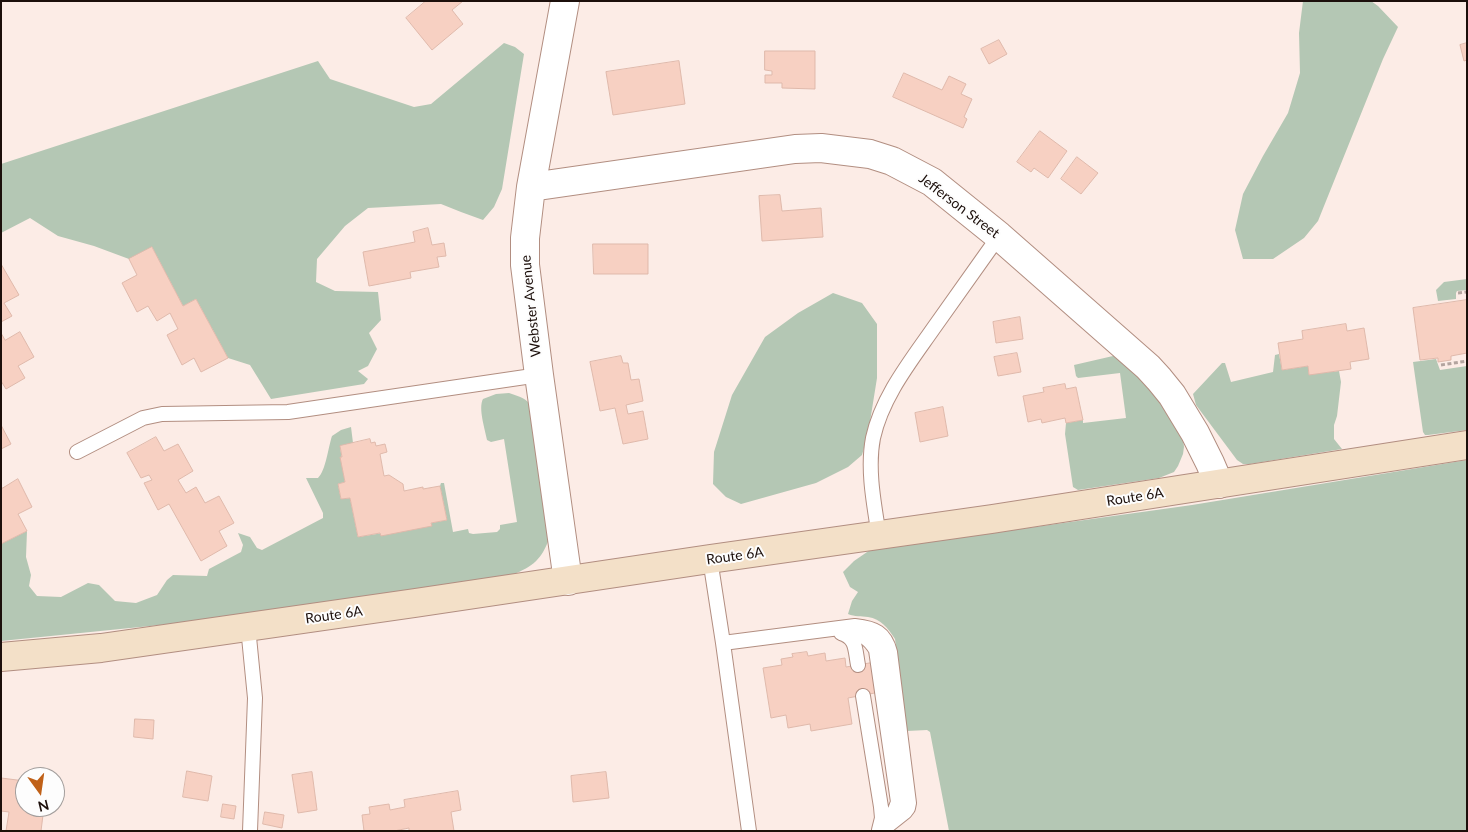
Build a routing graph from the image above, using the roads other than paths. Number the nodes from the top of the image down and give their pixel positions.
1 (565, 1) edge
2 (531, 187) junction
3 (999, 236) junction
4 (539, 375) junction
5 (1467, 445) edge
6 (77, 452) dead end
7 (1219, 484) junction
8 (879, 536) junction
9 (710, 559) junction
10 (568, 581) junction
11 (248, 627) junction
12 (828, 629) junction
13 (723, 643) junction
14 (1, 657) edge
15 (858, 664) dead end
16 (863, 696) dead end
17 (250, 831) edge
18 (749, 831) edge
19 (880, 831) edge

1 - 2 street, Webster Avenue
2 - 3 street, Jefferson Street
2 - 4 street, Webster Avenue
3 - 7 street, Jefferson Street
3 - 8 lane
4 - 6 lane
4 - 10 street, Webster Avenue
5 - 7 main road, Route 6A
7 - 8 main road, Route 6A
8 - 9 main road, Route 6A
9 - 10 main road, Route 6A
9 - 13 lane
10 - 11 main road, Route 6A
11 - 14 main road, Route 6A
11 - 17 lane
12 - 13 lane
12 - 15 lane
12 - 19 lane
13 - 18 lane
16 - 19 lane

